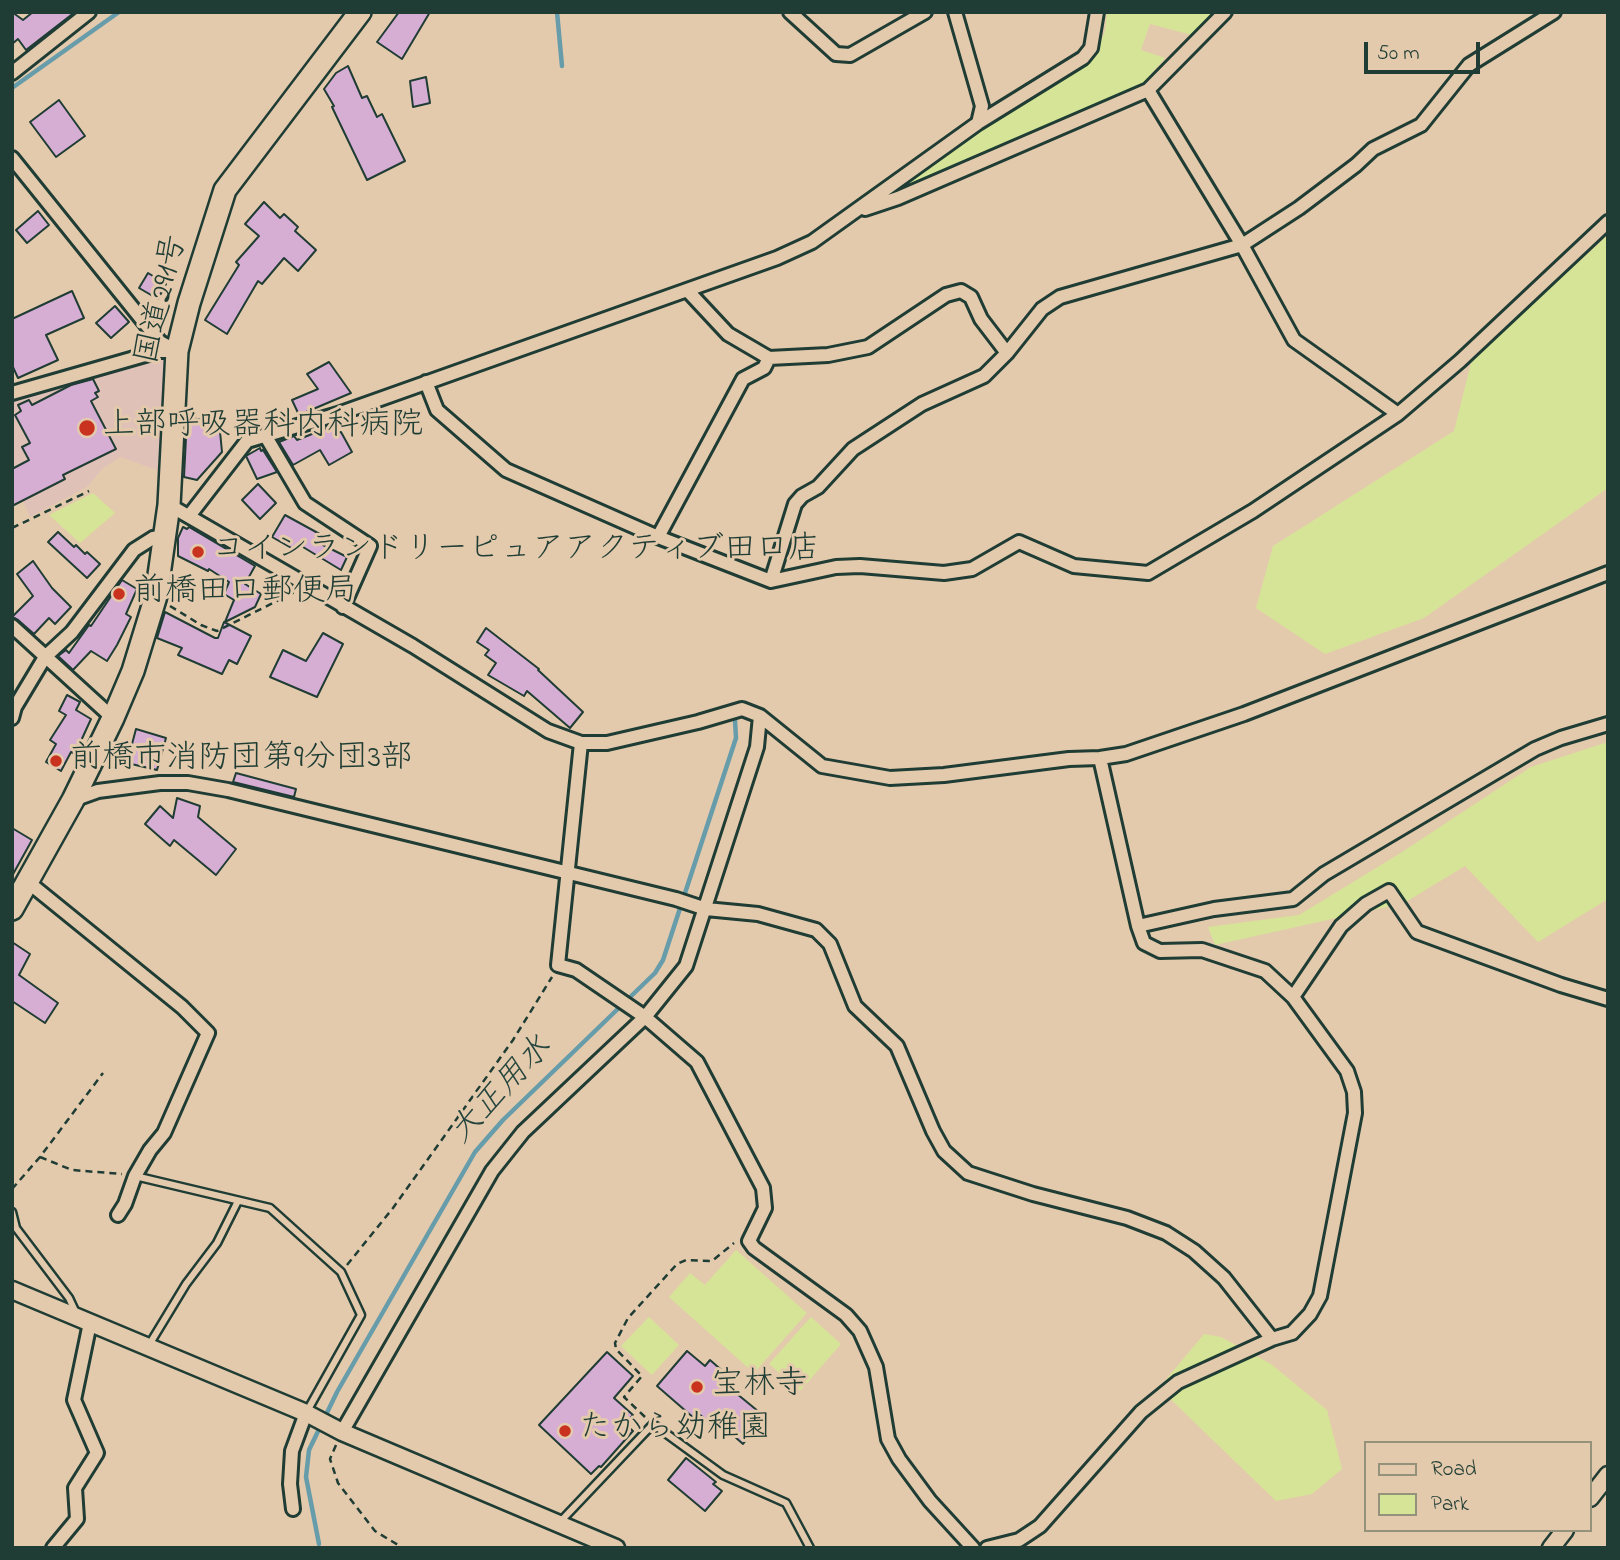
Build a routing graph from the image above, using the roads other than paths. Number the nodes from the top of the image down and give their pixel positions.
1 (89, 12) edge
2 (360, 12) edge
3 (790, 12) edge
4 (925, 12) edge
5 (955, 12) edge
6 (1097, 12) edge
7 (1225, 12) edge
8 (1554, 12) edge
9 (12, 73) edge
10 (1148, 90) junction
11 (978, 123) junction
12 (12, 158) edge
13 (849, 215) junction
14 (1607, 223) edge
15 (1242, 245) junction
16 (687, 290) junction
17 (177, 351) junction
18 (1007, 353) junction
19 (769, 358) junction
20 (426, 382) junction
21 (12, 393) edge
22 (1398, 414) junction
23 (265, 436) junction
24 (169, 505) junction
25 (189, 516) junction
26 (166, 536) junction
27 (658, 537) junction
28 (1608, 573) edge
29 (771, 581) junction
30 (343, 607) junction
31 (12, 626) edge
32 (45, 657) junction
33 (760, 716) junction
34 (12, 718) edge
35 (113, 718) junction
36 (1608, 723) edge
37 (581, 743) junction
38 (1100, 758) junction
39 (73, 800) junction
40 (569, 872) junction
41 (28, 882) junction
42 (701, 906) junction
43 (12, 909) edge
44 (1138, 926) junction
45 (1293, 997) junction
46 (1608, 999) edge
47 (645, 1017) junction
48 (135, 1176) junction
49 (238, 1200) junction
50 (12, 1212) edge
51 (118, 1215) dead end
52 (12, 1290) edge
53 (84, 1320) junction
54 (1272, 1339) junction
55 (148, 1347) junction
56 (306, 1413) junction
57 (342, 1432) junction
58 (1608, 1475) edge
59 (1592, 1495) edge
60 (293, 1509) dead end
61 (559, 1524) junction
62 (1563, 1532) edge
63 (53, 1548) edge
64 (616, 1548) edge
65 (810, 1548) edge
66 (973, 1548) edge
67 (987, 1548) edge
68 (1551, 1548) edge

1 - 9 street
2 - 17 highway, 国道291号
3 - 4 street
5 - 11 street
6 - 11 street
7 - 10 street
8 - 15 street
10 - 13 street
10 - 15 street
11 - 13 street
12 - 17 street
13 - 16 street
14 - 22 street
15 - 18 street
15 - 22 street
16 - 19 street
16 - 20 street
17 - 21 street
17 - 24 highway, 国道291号
18 - 19 street
18 - 29 street
19 - 27 street
20 - 23 street
20 - 27 street
22 - 29 street
23 - 25 street
23 - 30 street
24 - 25 street
24 - 26 highway, 国道291号
25 - 30 street
26 - 32 street
26 - 35 highway, 国道291号
27 - 29 street
28 - 38 street
30 - 37 street
31 - 32 street
32 - 34 street
32 - 35 street
33 - 37 street
33 - 38 street
33 - 42 street
35 - 39 highway, 国道291号
36 - 44 street
37 - 40 street
38 - 44 street
39 - 40 street
39 - 41 highway, 国道291号
40 - 42 street
40 - 47 street
41 - 43 highway, 国道291号
41 - 48 street
42 - 47 street
42 - 54 street
44 - 45 street
45 - 46 street
45 - 54 street
47 - 57 street
47 - 66 street
48 - 49 lane
48 - 51 street
49 - 55 lane
49 - 56 lane
50 - 53 lane
52 - 53 street
53 - 55 street
53 - 63 street
54 - 67 street
55 - 56 street
56 - 57 street
56 - 60 street
57 - 61 street
58 - 59 street
61 - 64 street
61 - 65 lane
62 - 68 street

